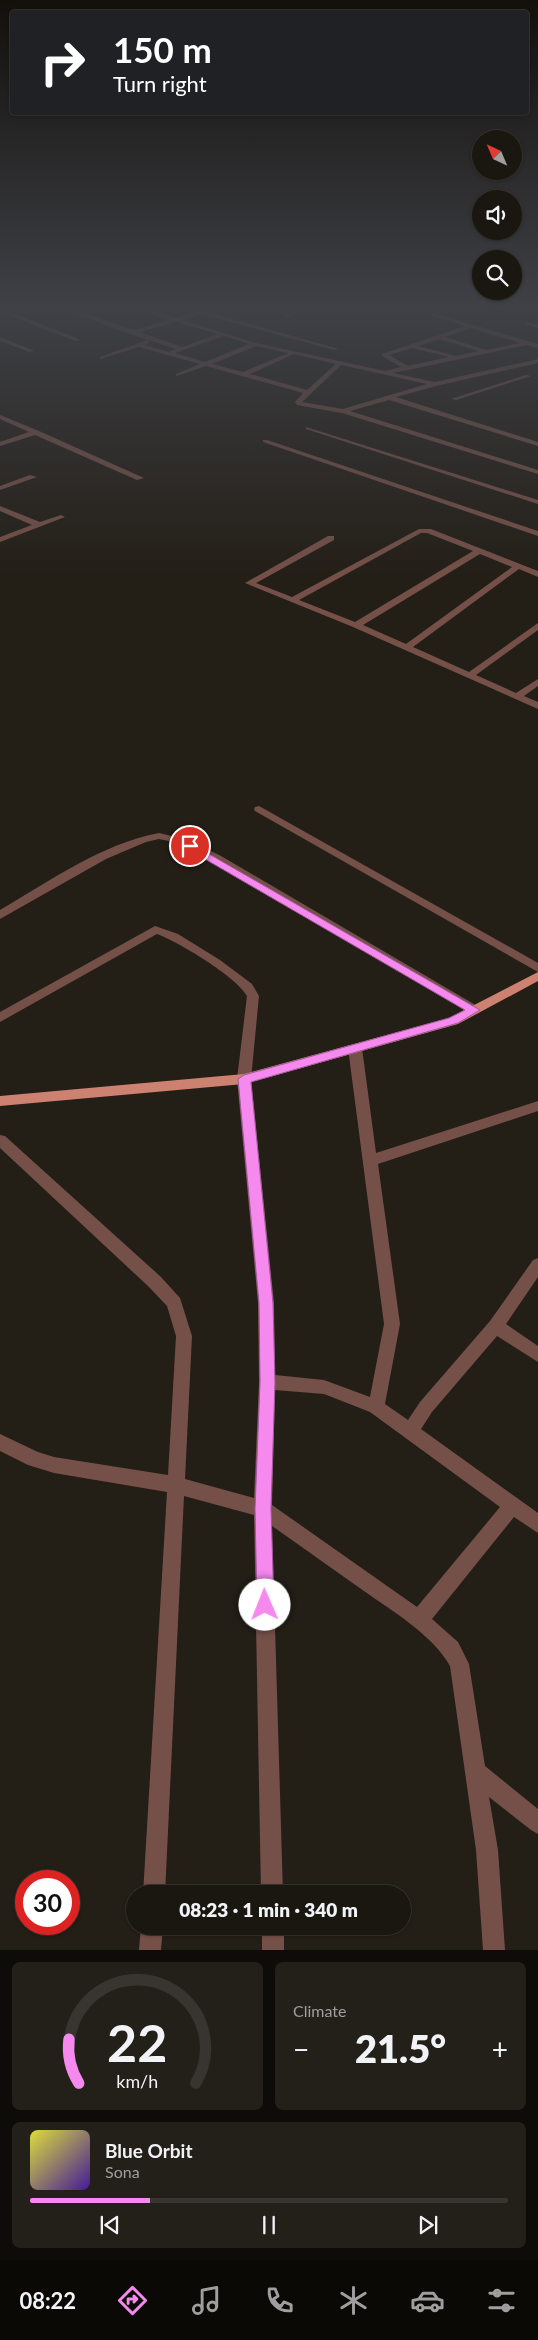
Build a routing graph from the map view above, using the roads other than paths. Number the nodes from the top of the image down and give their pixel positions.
1 (304, 397) edge
2 (388, 397) joint
3 (460, 397) edge
4 (454, 399) dead end
5 (343, 412) junction
6 (0, 417) edge
7 (308, 428) dead end
8 (36, 432) junction
9 (265, 441) dead end
10 (0, 444) edge
11 (538, 444) edge
12 (538, 472) edge
13 (32, 477) dead end
14 (140, 478) dead end
15 (0, 488) edge
16 (538, 502) edge
17 (0, 508) edge
18 (61, 517) dead end
19 (39, 525) junction
20 (538, 534) edge
21 (331, 538) dead end
22 (0, 540) edge
23 (480, 550) junction
24 (517, 567) junction
25 (538, 574) edge
26 (292, 600) junction
27 (356, 626) junction
28 (538, 626) edge
29 (406, 648) junction
30 (469, 676) junction
31 (538, 682) edge
32 (516, 697) junction
33 (538, 706) edge
34 (259, 809) dead end
35 (0, 915) edge
36 (538, 968) edge
37 (538, 976) edge
38 (474, 1010) junction
39 (0, 1018) edge
40 (355, 1048) junction
41 (244, 1079) junction
42 (0, 1101) edge
43 (538, 1106) edge
44 (0, 1140) edge
45 (369, 1161) junction
46 (538, 1264) edge
47 (496, 1326) junction
48 (538, 1355) edge
49 (267, 1382) junction
50 (376, 1407) junction
51 (410, 1431) junction
52 (0, 1442) edge
53 (176, 1485) junction
54 (512, 1506) junction
55 (263, 1509) junction
56 (538, 1524) edge
57 (419, 1620) junction
58 (477, 1773) junction
59 (538, 1824) edge
60 (154, 1885) edge
61 (272, 1885) edge
62 (151, 1935) edge
63 (273, 1935) edge
64 (150, 1950) edge
65 (273, 1950) edge
66 (494, 1950) edge

1 - 5 street
2 - 5 street
2 - 11 street
3 - 4 street
5 - 12 street
6 - 8 street
7 - 16 street
8 - 10 street
8 - 14 street
9 - 20 street
13 - 15 street
17 - 19 street
18 - 19 street
19 - 22 street
21 - 26 street
23 - 24 street
23 - 26 street
23 - 27 street
24 - 25 street
24 - 29 street
26 - 27 street
27 - 29 street
28 - 30 street
29 - 30 street
30 - 32 street
31 - 32 street
32 - 33 street
34 - 36 street
35 - 38 street
37 - 38 main road
38 - 40 main road
39 - 41 street
40 - 41 main road
40 - 45 street
41 - 42 main road
41 - 49 street
43 - 45 street
44 - 53 street
45 - 50 street
46 - 47 street
47 - 48 street
47 - 51 street
49 - 50 street
49 - 55 street
50 - 51 street
51 - 54 street
52 - 53 street
53 - 55 street
53 - 60 street
54 - 56 street
54 - 57 street
55 - 57 street
55 - 61 street
57 - 58 street
58 - 59 street
58 - 66 street
62 - 64 street
63 - 65 street

